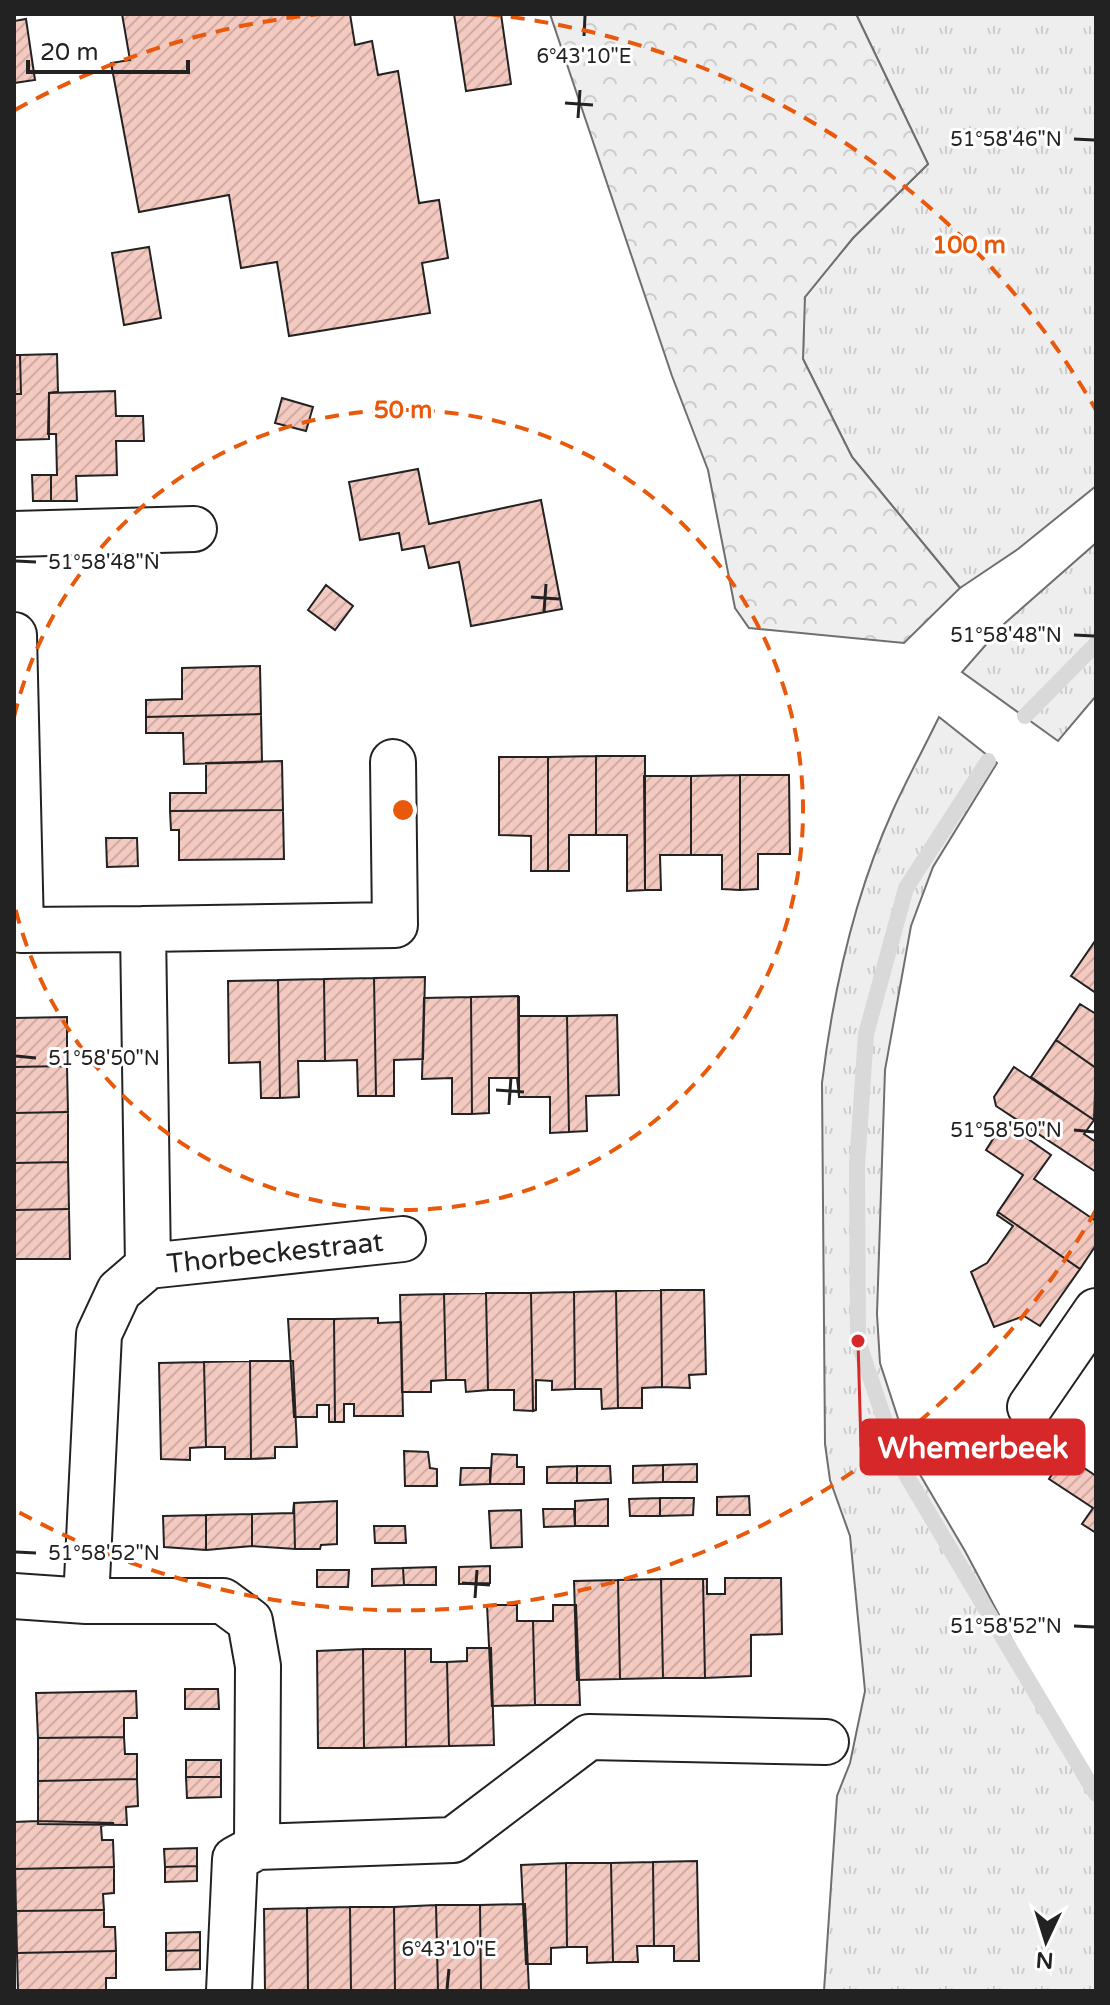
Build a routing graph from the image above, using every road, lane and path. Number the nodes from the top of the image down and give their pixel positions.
1 (194, 529) dead end
2 (14, 534) edge
3 (14, 635) edge
4 (393, 762) dead end
5 (143, 929) junction
6 (403, 1239) dead end
7 (148, 1266) junction
8 (1096, 1311) edge
9 (1030, 1407) dead end
10 (14, 1596) edge
11 (86, 1601) junction
12 (826, 1742) dead end
13 (257, 1847) junction
14 (229, 1991) edge

1 - 2 street
3 - 5 street
4 - 5 street
5 - 7 street, Thorbeckestraat
6 - 7 street, Thorbeckestraat
7 - 11 street, Thorbeckestraat
8 - 9 street
10 - 11 street
11 - 13 street
12 - 13 street
13 - 14 street

